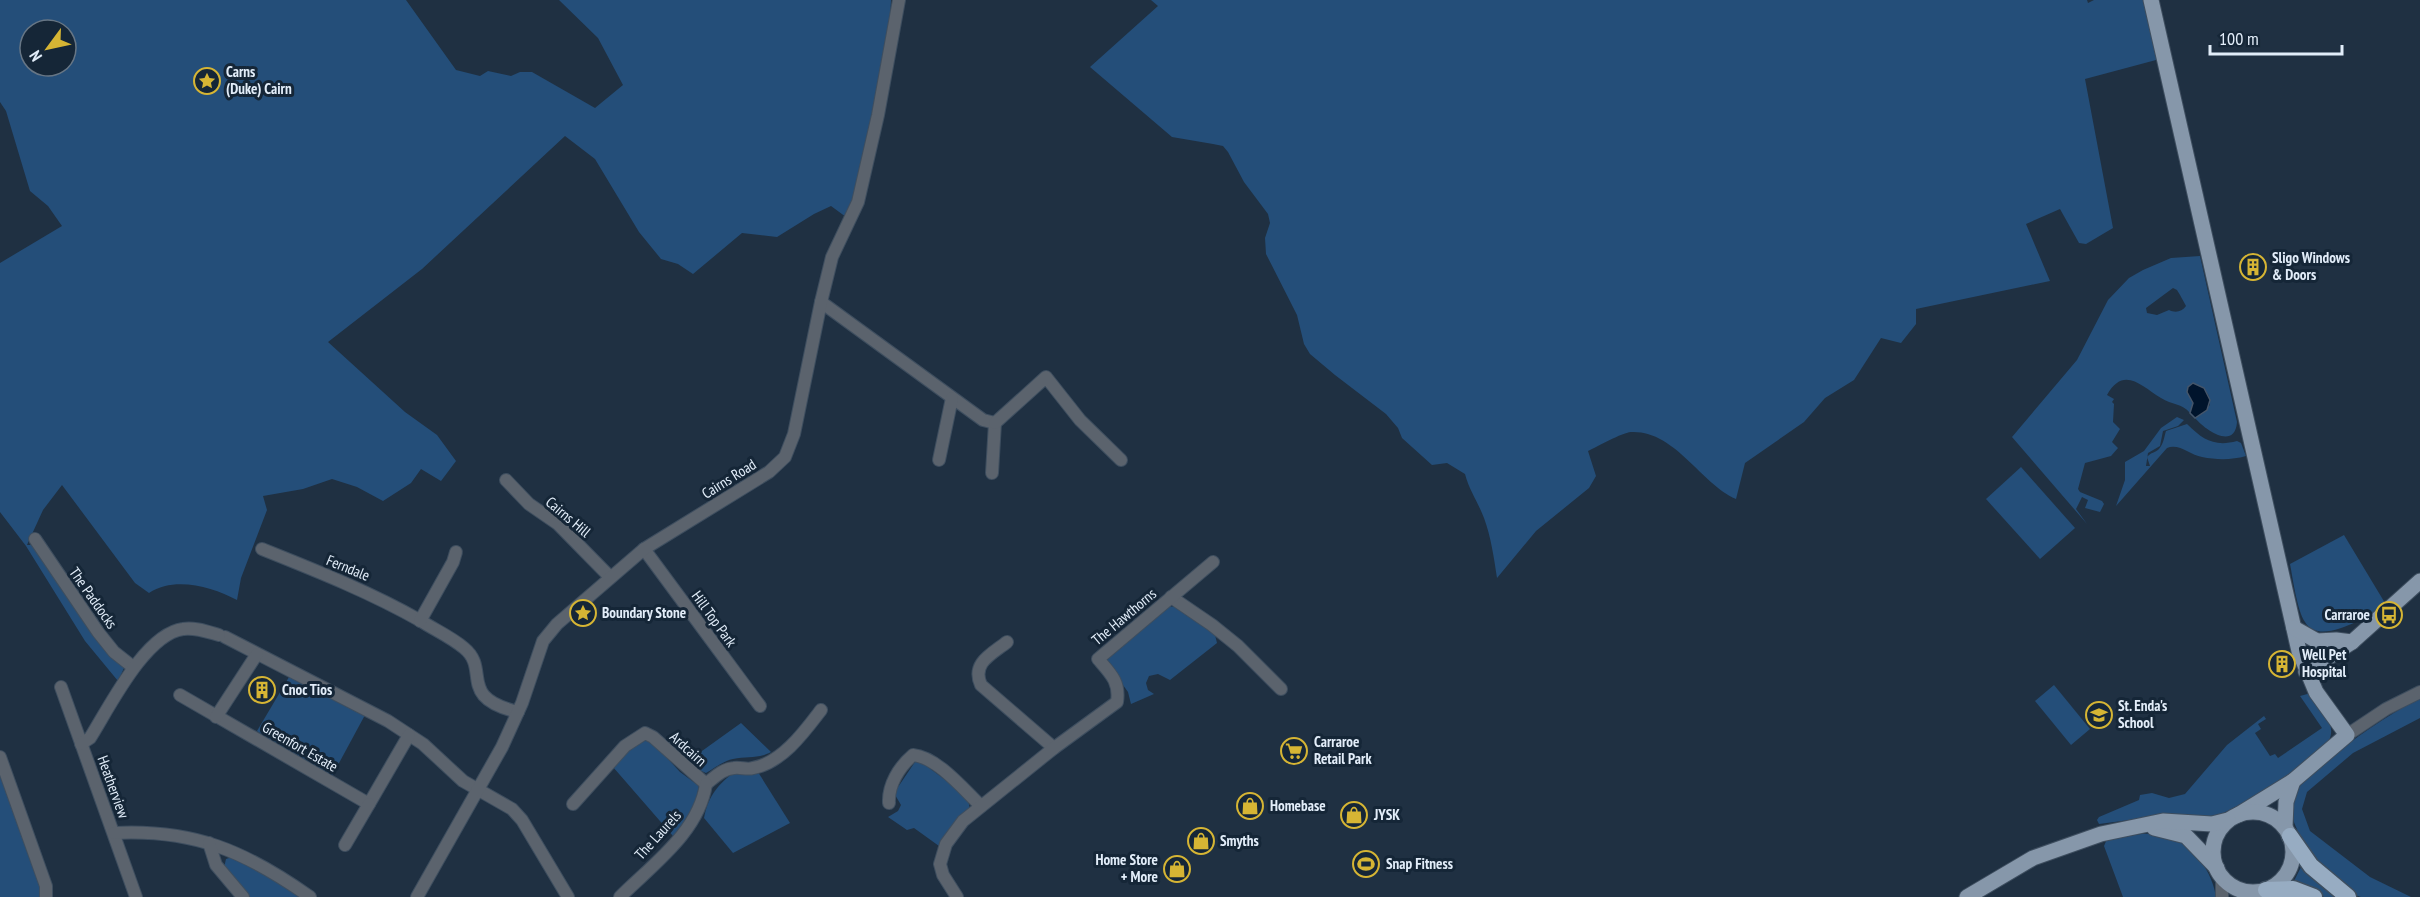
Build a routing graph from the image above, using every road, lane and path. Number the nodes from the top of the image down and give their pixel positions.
1 (899, 0) edge
2 (2151, 0) edge
3 (821, 302) junction
4 (952, 398) junction
5 (995, 423) junction
6 (939, 460) dead end
7 (1121, 460) dead end
8 (992, 473) dead end
9 (506, 480) dead end
10 (35, 539) dead end
11 (262, 549) dead end
12 (644, 549) junction
13 (456, 552) dead end
14 (1213, 562) dead end
15 (610, 577) junction
16 (2420, 581) edge
17 (1171, 597) junction
18 (420, 621) junction
19 (2294, 628) junction
20 (1007, 642) dead end
21 (2352, 642) junction
22 (257, 654) junction
23 (134, 667) junction
24 (2306, 672) junction
25 (61, 687) dead end
26 (1281, 689) dead end
27 (2420, 692) edge
28 (180, 695) dead end
29 (760, 706) dead end
30 (821, 710) dead end
31 (518, 712) junction
32 (216, 717) junction
33 (409, 735) junction
34 (2347, 735) junction
35 (81, 744) junction
36 (1054, 748) junction
37 (0, 757) edge
38 (2293, 781) junction
39 (706, 784) junction
40 (479, 789) junction
41 (889, 803) dead end
42 (369, 804) junction
43 (573, 804) dead end
44 (981, 806) junction
45 (2233, 817) junction
46 (2142, 826) junction
47 (2288, 832) junction
48 (114, 833) junction
49 (209, 843) junction
50 (345, 844) dead end
51 (2219, 872) junction
52 (2258, 893) edge
53 (955, 894) edge
54 (46, 897) edge
55 (136, 897) edge
56 (243, 897) edge
57 (310, 897) edge
58 (417, 897) edge
59 (568, 897) edge
60 (620, 897) edge
61 (1967, 897) edge
62 (2222, 897) edge
63 (2314, 897) edge
64 (2348, 897) edge

1 - 3 street, Cairns Road
2 - 19 main road
3 - 4 street
3 - 12 street, Cairns Road
4 - 5 street
4 - 6 street
5 - 7 street
5 - 8 street
9 - 15 street, Cairns Hill
10 - 23 street, The Paddocks
11 - 18 street, Ferndale
12 - 15 street, Cairns Road
12 - 29 street, Hill Top Park
13 - 18 street
14 - 17 street, The Hawthorns
15 - 31 street, Cairns Road
16 - 21 main road
17 - 26 street
17 - 36 street, The Hawthorns
18 - 31 street, Ferndale
19 - 21 main road
19 - 24 main road
20 - 36 street
21 - 24 main road
22 - 23 street
22 - 32 street
22 - 33 street
23 - 35 street
24 - 34 main road
25 - 35 street, Heatherview
27 - 34 street
28 - 32 street, Greenfort Estate
30 - 39 street, Ardcairn
31 - 40 street, Cairns Road
32 - 42 street, Greenfort Estate
33 - 40 street
33 - 42 street
34 - 38 main road
35 - 48 street, Heatherview
36 - 44 street, The Hawthorns
37 - 54 street
38 - 45 main road
38 - 47 main road
39 - 43 street, Ardcairn
39 - 60 street, The Laurels
40 - 58 street, Cairns Road
40 - 59 street
41 - 44 street
42 - 50 street
44 - 53 street, The Hawthorns
45 - 46 main road
45 - 47 main road
45 - 51 main road
46 - 51 main road
46 - 61 main road
47 - 52 main road
47 - 64 highway
48 - 49 street
48 - 55 street, Heatherview
49 - 56 street
49 - 57 street
51 - 52 main road
51 - 62 street
52 - 63 highway

